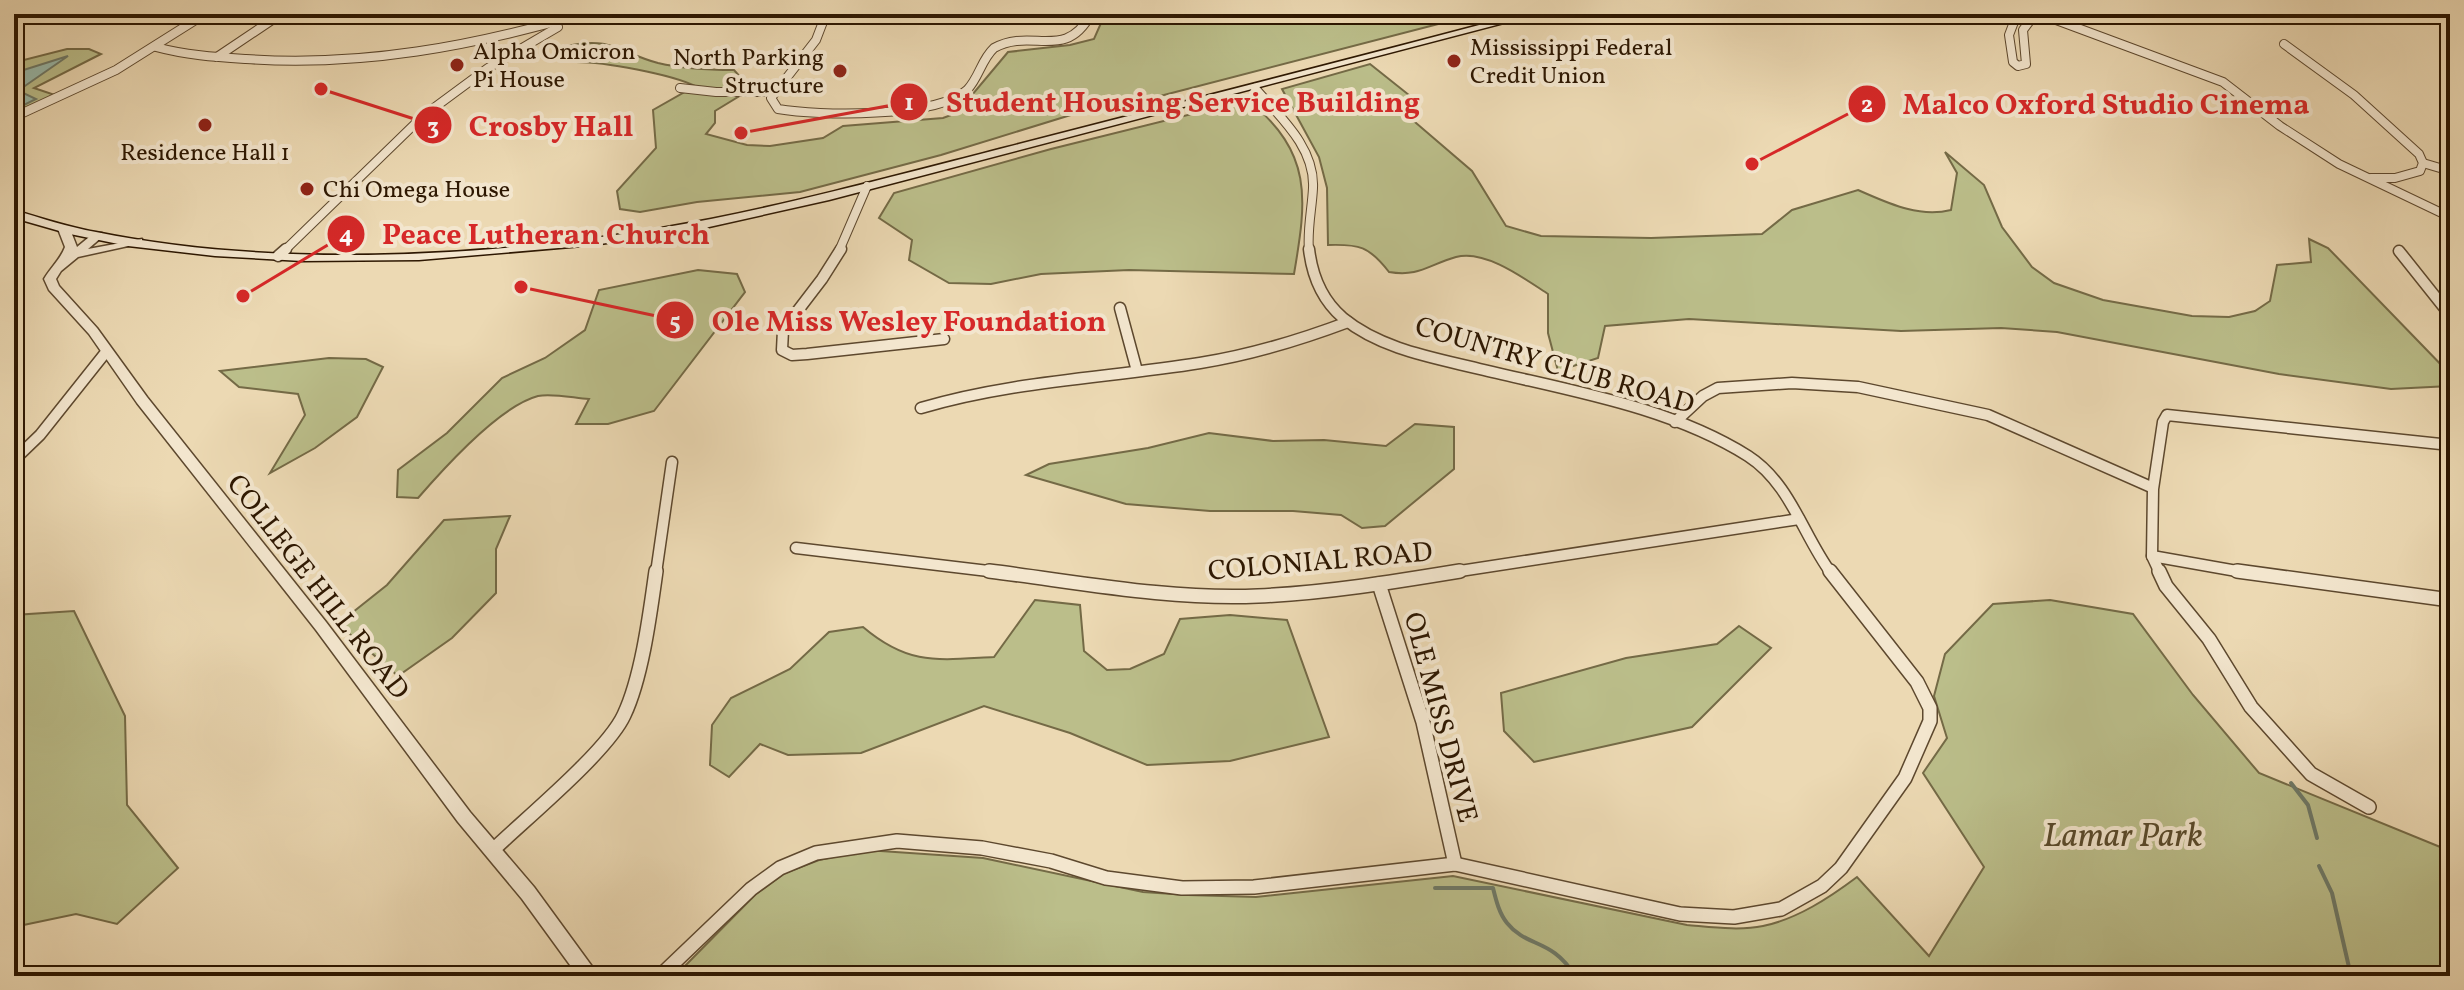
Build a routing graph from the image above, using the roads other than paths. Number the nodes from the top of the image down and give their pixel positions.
1 (205, 14) edge
2 (281, 14) edge
3 (584, 14) edge
4 (826, 14) edge
5 (1091, 14) edge
6 (1533, 14) edge
7 (2017, 14) edge
8 (2037, 14) edge
9 (538, 28) junction
10 (552, 30) junction
11 (2284, 44) dead end
12 (156, 47) junction
13 (217, 57) junction
14 (680, 88) dead end
15 (1255, 88) junction
16 (775, 92) junction
17 (14, 117) edge
18 (2423, 163) junction
19 (2450, 171) edge
20 (2368, 178) junction
21 (867, 186) junction
22 (14, 214) edge
23 (2450, 217) edge
24 (64, 229) junction
25 (98, 235) junction
26 (138, 241) junction
27 (2399, 251) dead end
28 (278, 256) junction
29 (66, 261) junction
30 (2450, 298) edge
31 (2437, 299) junction
32 (1120, 308) dead end
33 (2450, 315) edge
34 (1348, 322) junction
35 (944, 339) dead end
36 (106, 352) junction
37 (1137, 371) junction
38 (921, 408) dead end
39 (1675, 422) junction
40 (2450, 445) edge
41 (14, 460) edge
42 (672, 462) dead end
43 (2151, 487) junction
44 (1799, 519) junction
45 (796, 548) dead end
46 (2152, 556) junction
47 (1379, 584) junction
48 (2450, 600) edge
49 (2369, 807) dead end
50 (492, 851) junction
51 (1455, 864) junction
52 (589, 976) edge
53 (660, 976) edge

1 - 12 street
2 - 13 street
3 - 9 street
3 - 10 street
4 - 16 street
5 - 16 street
6 - 15 main road
7 - 8 street
8 - 20 street
9 - 10 street
9 - 13 street
10 - 28 street
11 - 18 street
12 - 13 street
12 - 17 street
14 - 16 street
15 - 21 main road
15 - 34 street, COUNTRY CLUB ROAD
18 - 19 street
18 - 20 street
20 - 23 street
21 - 28 main road
21 - 35 street
22 - 24 main road
24 - 25 main road
24 - 29 street
25 - 26 main road
25 - 29 street
26 - 28 main road
26 - 29 street
27 - 31 street
29 - 36 street, COLLEGE HILL ROAD
30 - 31 street
31 - 33 street
32 - 37 street
34 - 37 street
34 - 39 street, COUNTRY CLUB ROAD
36 - 41 street
36 - 50 street, COLLEGE HILL ROAD
37 - 38 street
39 - 43 street
39 - 44 street, COUNTRY CLUB ROAD
40 - 43 street
42 - 50 street
43 - 46 street
44 - 47 street, COLONIAL ROAD
44 - 51 street, COUNTRY CLUB ROAD
45 - 47 street, COLONIAL ROAD
46 - 48 street
46 - 49 street
47 - 51 street, OLE MISS DRIVE
50 - 52 street, COLLEGE HILL ROAD
51 - 53 street, COUNTRY CLUB ROAD

